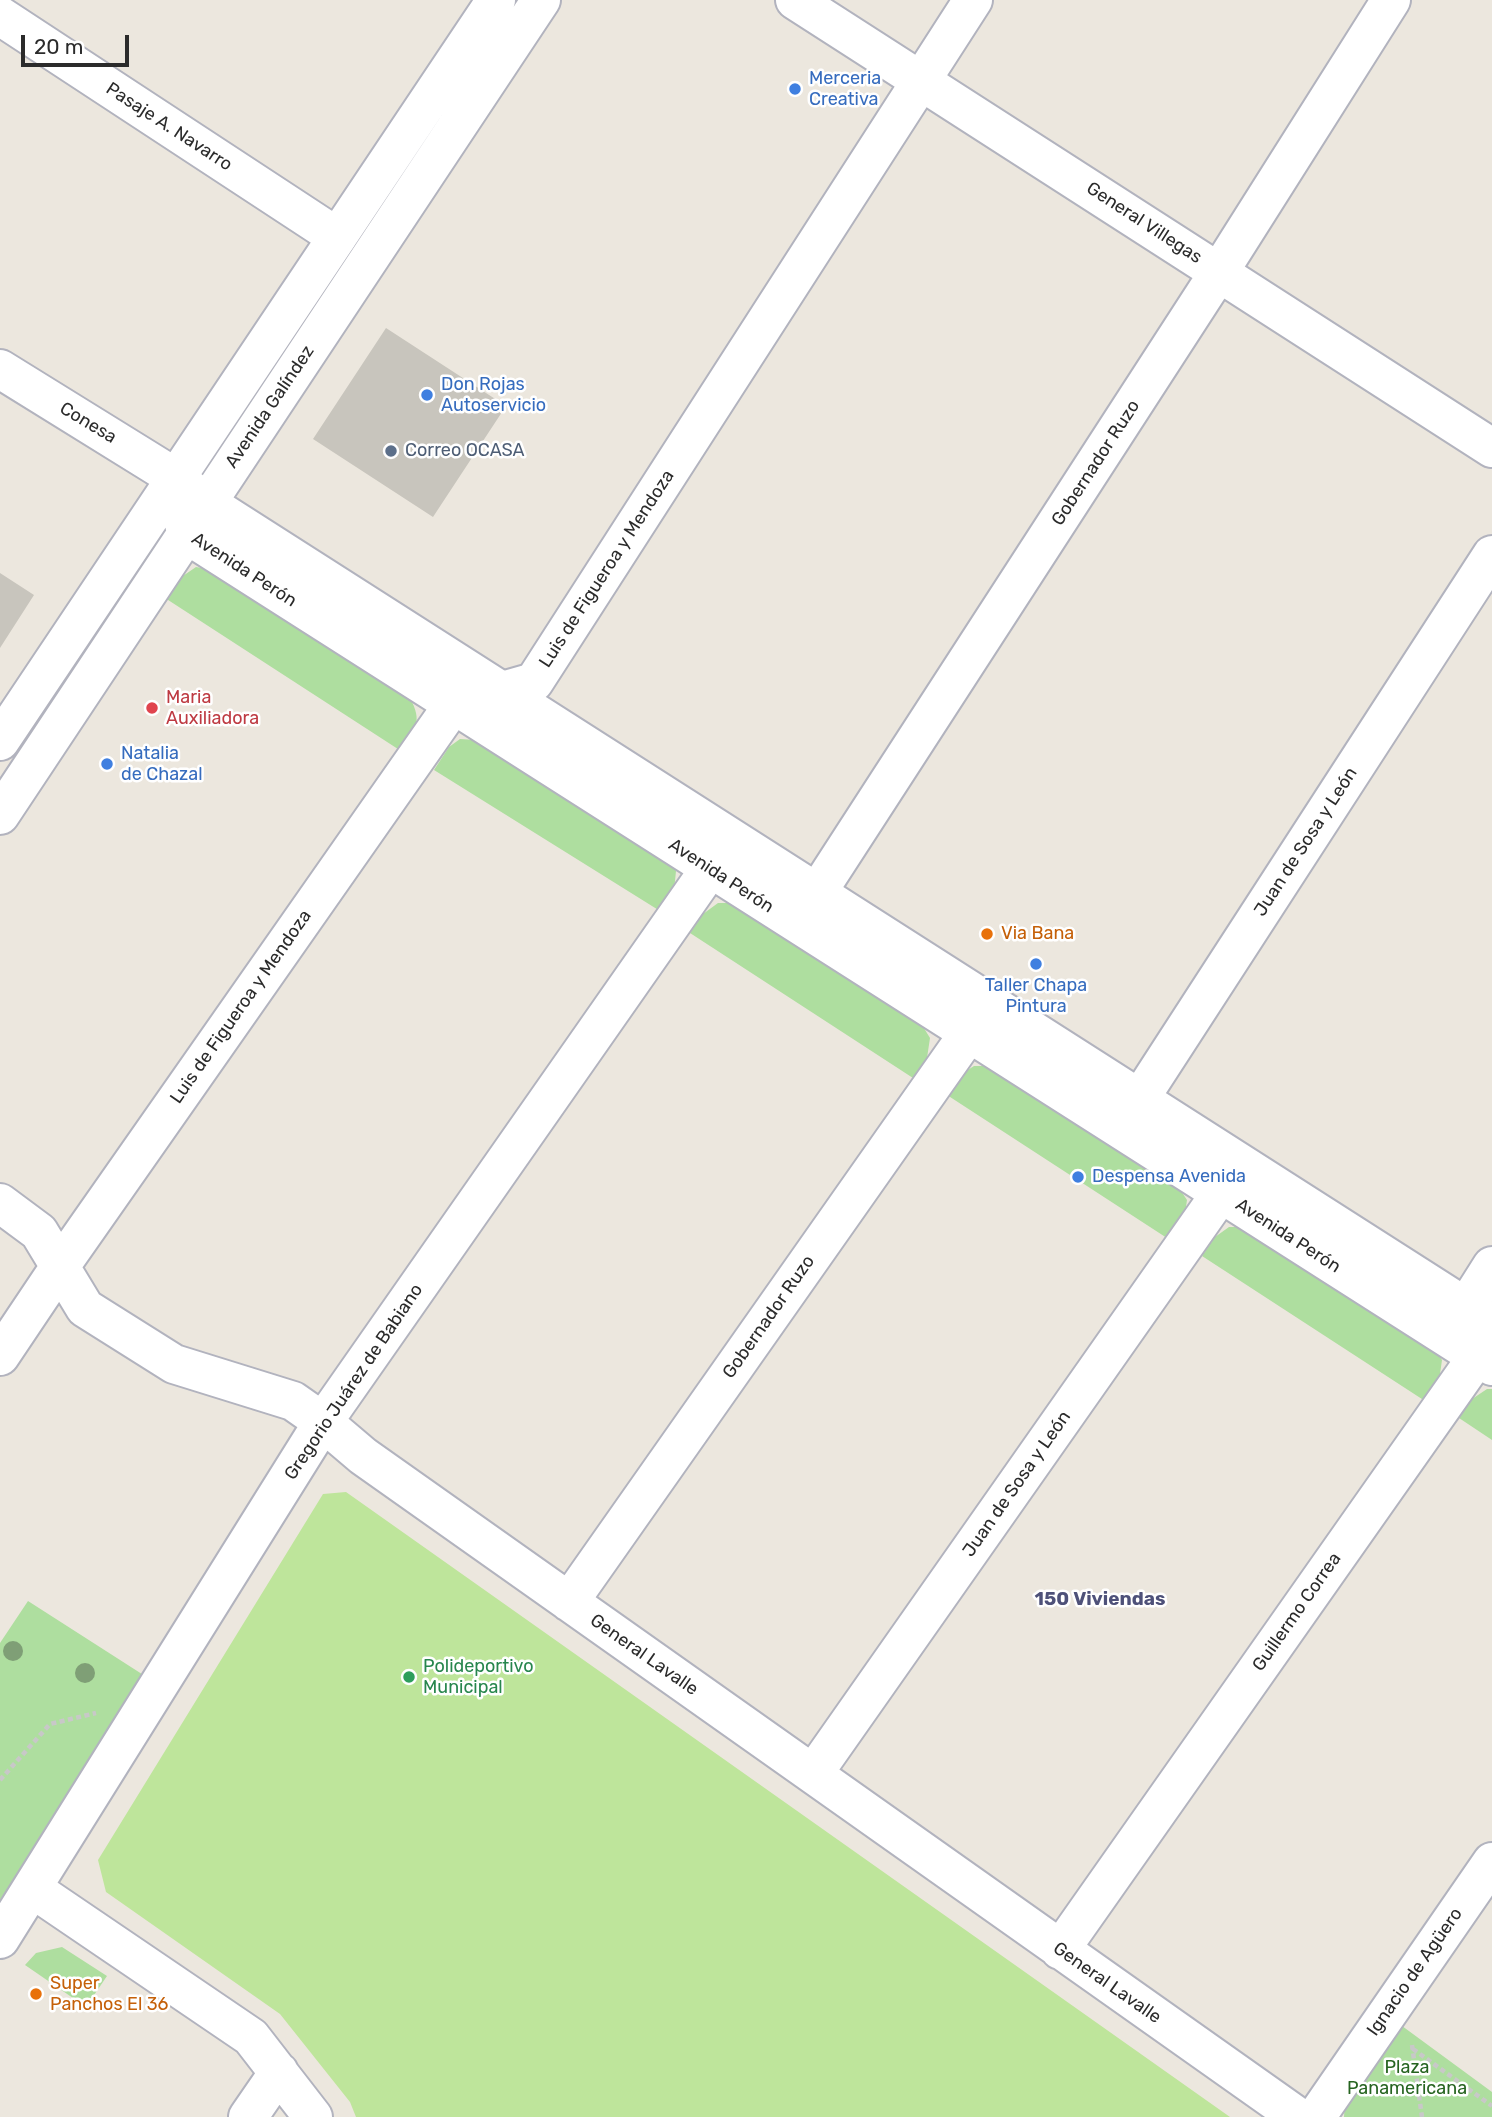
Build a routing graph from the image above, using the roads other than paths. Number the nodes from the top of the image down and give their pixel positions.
1 (496, 0) edge
2 (795, 0) edge
3 (973, 0) edge
4 (1391, 0) edge
5 (534, 2) edge
6 (0, 16) edge
7 (922, 80) junction
8 (337, 237) junction
9 (1219, 272) junction
10 (0, 369) edge
11 (1492, 448) edge
12 (176, 478) junction
13 (196, 519) junction
14 (1492, 555) edge
15 (500, 691) junction
16 (453, 705) junction
17 (0, 741) edge
18 (0, 815) edge
19 (721, 854) junction
20 (807, 909) junction
21 (969, 1033) junction
22 (1130, 1114) junction
23 (1221, 1193) junction
24 (0, 1203) edge
25 (61, 1265) junction
26 (1492, 1266) edge
27 (1482, 1339) edge
28 (0, 1356) edge
29 (323, 1422) junction
30 (569, 1602) junction
31 (813, 1774) junction
32 (1492, 1862) edge
33 (33, 1889) junction
34 (0, 1940) edge
35 (1060, 1950) junction
36 (279, 2072) junction
37 (248, 2117) edge
38 (313, 2117) edge
39 (1298, 2117) edge
40 (1316, 2117) edge

1 - 8 street
2 - 7 street, General Villegas
3 - 7 street, Luis de Figueroa y Mendoza
4 - 9 street, Gobernador Ruzo
5 - 13 street, Avenida Galíndez
6 - 8 street, Pasaje A. Navarro
7 - 9 street, General Villegas
7 - 15 street, Luis de Figueroa y Mendoza
8 - 12 street
9 - 11 street, General Villegas
9 - 20 street, Gobernador Ruzo
10 - 12 street, Conesa
12 - 13 street, Avenida Perón
12 - 17 street
13 - 15 street, Avenida Perón
13 - 16 street, Avenida Perón
13 - 18 street, Avenida Galíndez
14 - 22 street, Juan de Sosa y León
15 - 16 street, Luis de Figueroa y Mendoza
15 - 19 street, Avenida Perón
16 - 19 street, Avenida Perón
16 - 25 street, Luis de Figueroa y Mendoza
19 - 20 street, Avenida Perón
19 - 29 street, Gregorio Juárez de Babiano
20 - 21 street, Avenida Perón
20 - 22 street, Avenida Perón
21 - 22 street, Avenida Perón
21 - 30 street, Gobernador Ruzo
22 - 23 street, Avenida Perón
22 - 27 street, Avenida Perón
23 - 27 street, Avenida Perón
23 - 31 street, Juan de Sosa y León
24 - 25 street, General Lavalle
25 - 28 street, Luis de Figueroa y Mendoza
25 - 29 street, General Lavalle
26 - 27 street, Guillermo Correa
27 - 35 street, Guillermo Correa
29 - 30 street, General Lavalle
29 - 33 street, Gregorio Juárez de Babiano
30 - 31 street, General Lavalle
31 - 35 street, General Lavalle
32 - 40 street, Ignacio de Agüero
33 - 34 street, Gregorio Juárez de Babiano
33 - 36 street
35 - 39 street, General Lavalle
36 - 37 street
36 - 38 street

